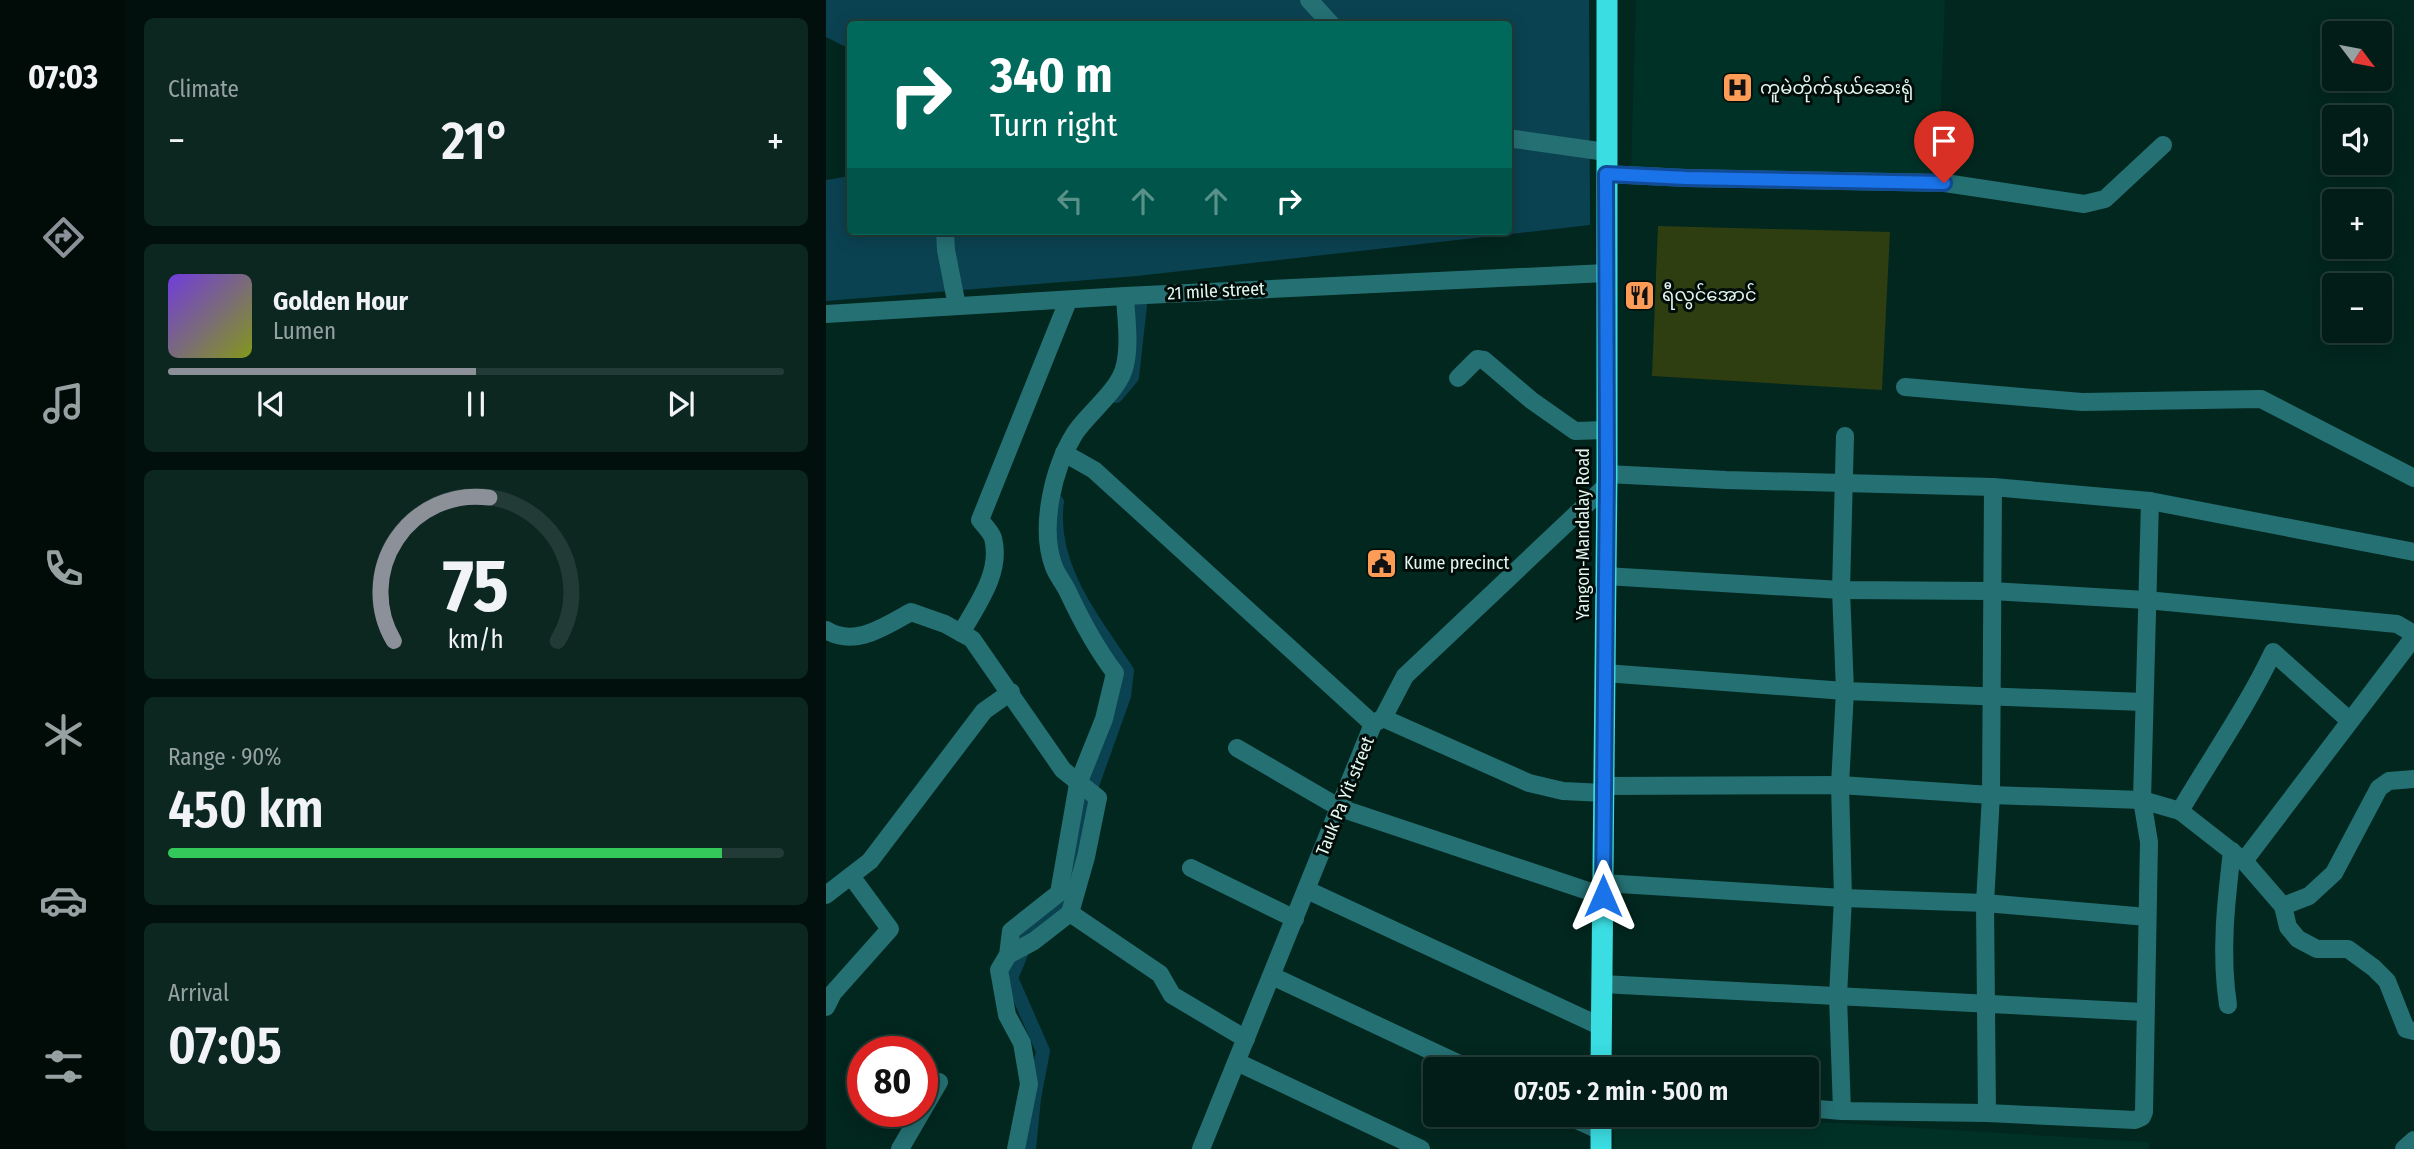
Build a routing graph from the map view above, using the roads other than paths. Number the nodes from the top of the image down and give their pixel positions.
1 (1309, 0) edge
2 (1607, 0) edge
3 (1326, 19) edge
4 (1512, 139) edge
5 (2163, 145) dead end
6 (1606, 152) junction
7 (1606, 174) junction
8 (945, 235) edge
9 (1606, 273) junction
10 (1125, 296) junction
11 (1068, 301) junction
12 (957, 306) junction
13 (826, 314) edge
14 (1458, 378) dead end
15 (1905, 387) dead end
16 (1606, 430) junction
17 (1845, 436) dead end
18 (1064, 453) junction
19 (2414, 478) edge
20 (1607, 480) junction
21 (1842, 482) junction
22 (1993, 487) junction
23 (2150, 501) junction
24 (2414, 552) edge
25 (1605, 576) junction
26 (1841, 590) junction
27 (1992, 590) junction
28 (2146, 600) junction
29 (961, 633) junction
30 (828, 635) edge
31 (2414, 635) edge
32 (1605, 673) junction
33 (1845, 691) junction
34 (1011, 692) junction
35 (1991, 695) junction
36 (2144, 702) junction
37 (1378, 721) junction
38 (2350, 721) junction
39 (1237, 748) dead end
40 (2414, 779) edge
41 (1080, 785) junction
42 (1840, 785) junction
43 (1604, 789) junction
44 (1991, 794) junction
45 (2142, 800) junction
46 (1340, 808) junction
47 (2180, 811) junction
48 (2238, 856) junction
49 (1191, 869) dead end
50 (851, 876) junction
51 (1307, 890) junction
52 (1603, 890) junction
53 (826, 895) edge
54 (1843, 898) junction
55 (1986, 903) junction
56 (2283, 906) junction
57 (1070, 914) junction
58 (2147, 917) junction
59 (1295, 919) junction
60 (1012, 953) junction
61 (1272, 975) junction
62 (1602, 984) junction
63 (1838, 996) junction
64 (1987, 1003) junction
65 (2228, 1005) dead end
66 (826, 1007) edge
67 (2144, 1012) junction
68 (1602, 1027) junction
69 (2414, 1031) edge
70 (1246, 1039) junction
71 (1445, 1057) edge
72 (1601, 1057) edge
73 (1237, 1062) junction
74 (939, 1082) dead end
75 (1819, 1109) edge
76 (1842, 1111) junction
77 (1987, 1113) junction
78 (900, 1149) edge
79 (1016, 1149) edge
80 (1201, 1149) edge
81 (1421, 1149) edge

1 - 3 street
2 - 6 highway, Yangon-Mandalay Road
4 - 6 street
5 - 7 street
6 - 7 highway, Yangon-Mandalay Road
7 - 9 highway, Yangon-Mandalay Road
8 - 12 street
9 - 10 street, 21 mile street
9 - 16 highway, Yangon-Mandalay Road
10 - 11 street, 21 mile street
10 - 18 street
11 - 12 street, 21 mile street
11 - 29 street
12 - 13 street, 21 mile street
14 - 16 street
15 - 19 street
16 - 20 highway, Yangon-Mandalay Road
17 - 21 street
18 - 37 street
18 - 41 street
20 - 21 street
20 - 25 highway, Yangon-Mandalay Road
20 - 37 street, Tauk Pa Yit street
21 - 22 street
21 - 26 street
22 - 23 street
22 - 27 street
23 - 24 street
23 - 28 street
25 - 26 street
25 - 32 highway, Yangon-Mandalay Road
26 - 27 street
26 - 33 street
27 - 28 street
27 - 35 street
28 - 31 street
28 - 36 street
29 - 30 street
29 - 34 street
31 - 38 street
32 - 33 street
32 - 43 highway, Yangon-Mandalay Road
33 - 35 street
33 - 42 street
34 - 41 street
34 - 50 street
35 - 36 street
35 - 44 street
36 - 45 street
37 - 43 street
37 - 46 street, Tauk Pa Yit street
38 - 47 street
38 - 48 street
39 - 46 street
40 - 56 street
41 - 57 street
41 - 60 street
42 - 43 street
42 - 44 street
42 - 54 street
43 - 52 highway, Yangon-Mandalay Road
44 - 45 street
44 - 55 street
45 - 47 street
45 - 58 street
46 - 51 street, Tauk Pa Yit street
46 - 52 street
47 - 48 street
48 - 56 street
48 - 65 street
49 - 59 street
50 - 53 street
50 - 66 street
51 - 59 street, Tauk Pa Yit street
51 - 68 street
52 - 54 street
52 - 62 highway, Yangon-Mandalay Road
54 - 55 street
54 - 63 street
55 - 58 street
55 - 64 street
56 - 69 street
57 - 60 street
57 - 70 street
58 - 67 street
59 - 61 street, Tauk Pa Yit street
60 - 79 street
61 - 70 street, Tauk Pa Yit street
61 - 71 street
62 - 63 street
62 - 68 highway, Yangon-Mandalay Road
63 - 64 street
63 - 76 street
64 - 67 street
64 - 77 street
67 - 77 street
68 - 72 highway, Yangon-Mandalay Road
70 - 73 street, Tauk Pa Yit street
73 - 80 street, Tauk Pa Yit street
73 - 81 street
74 - 78 street
75 - 76 street
76 - 77 street

